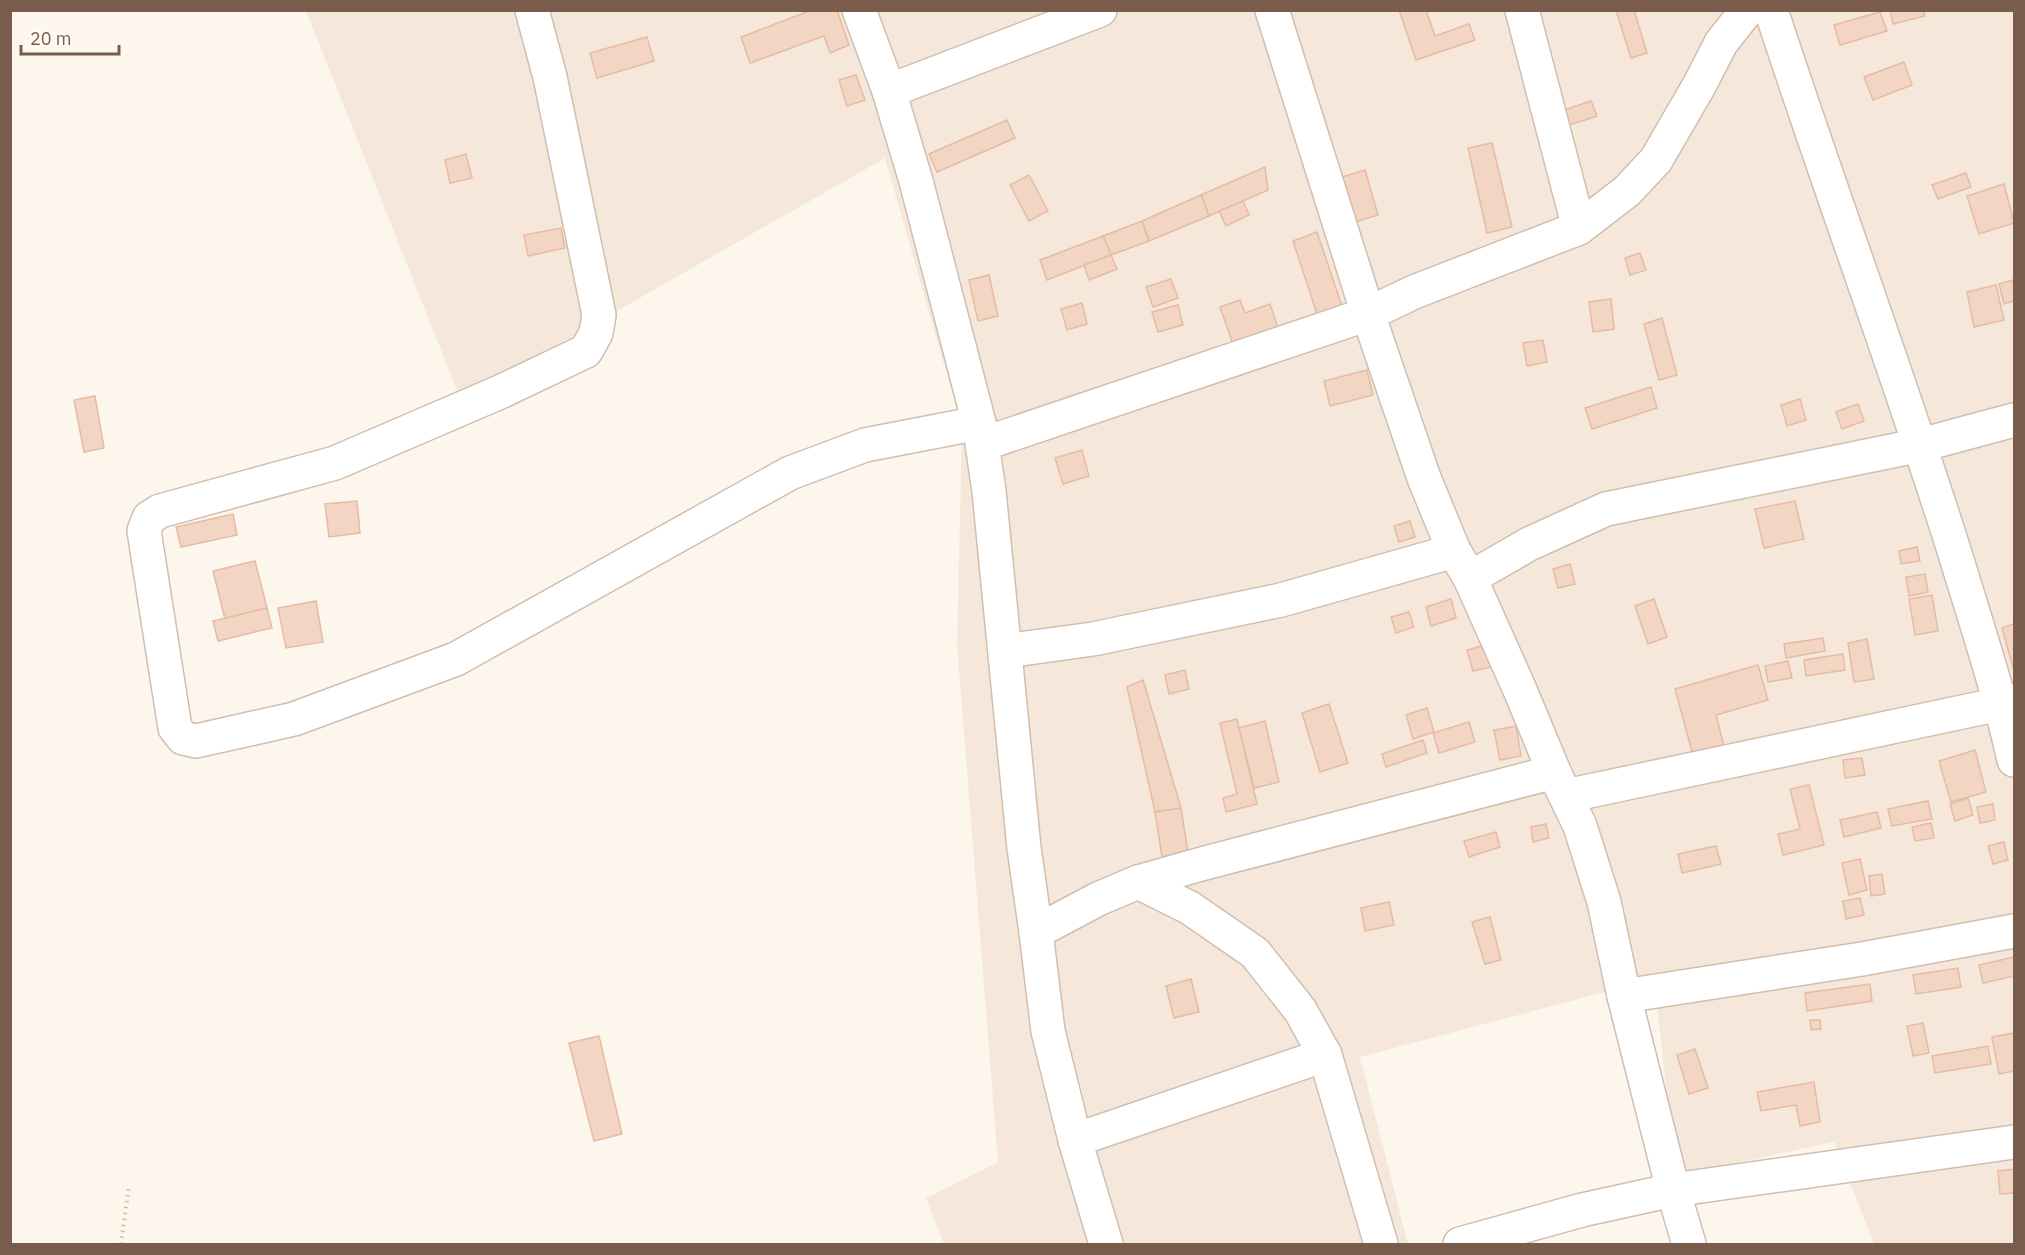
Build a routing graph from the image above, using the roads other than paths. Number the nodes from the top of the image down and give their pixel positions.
1 (532, 10) edge
2 (859, 10) edge
3 (1100, 10) edge
4 (1272, 10) edge
5 (1522, 10) edge
6 (1747, 10) edge
7 (1771, 10) edge
8 (889, 91) junction
9 (1578, 228) junction
10 (1368, 314) junction
11 (2014, 420) edge
12 (981, 434) junction
13 (1921, 445) junction
14 (1462, 564) junction
15 (1005, 651) junction
16 (2008, 702) edge
17 (2014, 760) edge
18 (1560, 784) junction
19 (1138, 882) junction
20 (2014, 931) edge
21 (1036, 932) junction
22 (1624, 996) junction
23 (1325, 1055) junction
24 (1075, 1140) junction
25 (2014, 1142) edge
26 (1673, 1190) junction
27 (1510, 1237) edge
28 (1106, 1245) edge
29 (1381, 1245) edge
30 (1460, 1245) edge
31 (1689, 1245) edge

1 - 12 street
2 - 8 street
3 - 8 street
4 - 10 street
5 - 9 street
6 - 9 street
7 - 13 street
8 - 12 street
9 - 10 street
10 - 12 street
10 - 14 street
11 - 13 street
12 - 15 street
13 - 14 street
13 - 16 street
14 - 15 street
14 - 18 street
15 - 21 street
16 - 17 street
16 - 18 street
18 - 19 street
18 - 22 street
19 - 21 street
19 - 23 street
20 - 22 street
21 - 24 street
22 - 26 street
23 - 24 street
23 - 29 street
24 - 28 street
25 - 26 street
26 - 27 street
26 - 31 street
27 - 30 street

